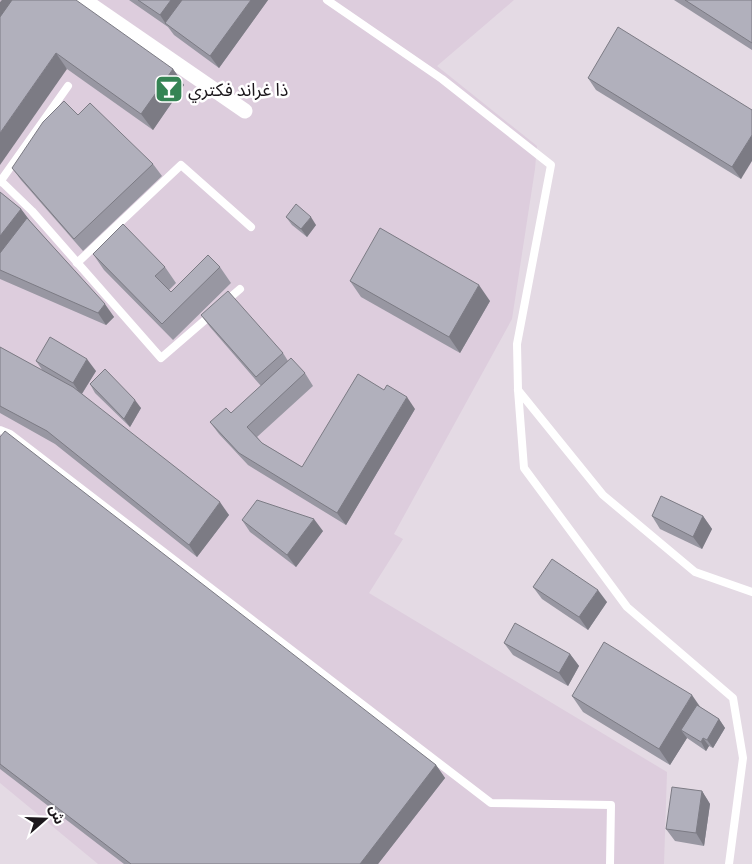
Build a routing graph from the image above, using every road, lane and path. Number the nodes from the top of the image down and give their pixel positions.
1 (84, 0) edge
2 (327, 0) edge
3 (68, 86) dead end
4 (244, 111) dead end
5 (0, 182) edge
6 (252, 227) dead end
7 (77, 263) junction
8 (240, 289) dead end
9 (518, 390) junction
10 (0, 430) edge
11 (752, 592) edge
12 (610, 864) edge
13 (729, 864) edge

1 - 4 street
2 - 9 lane
3 - 5 lane
5 - 7 lane
6 - 7 lane
7 - 8 lane
9 - 11 lane
9 - 13 lane
10 - 12 lane

